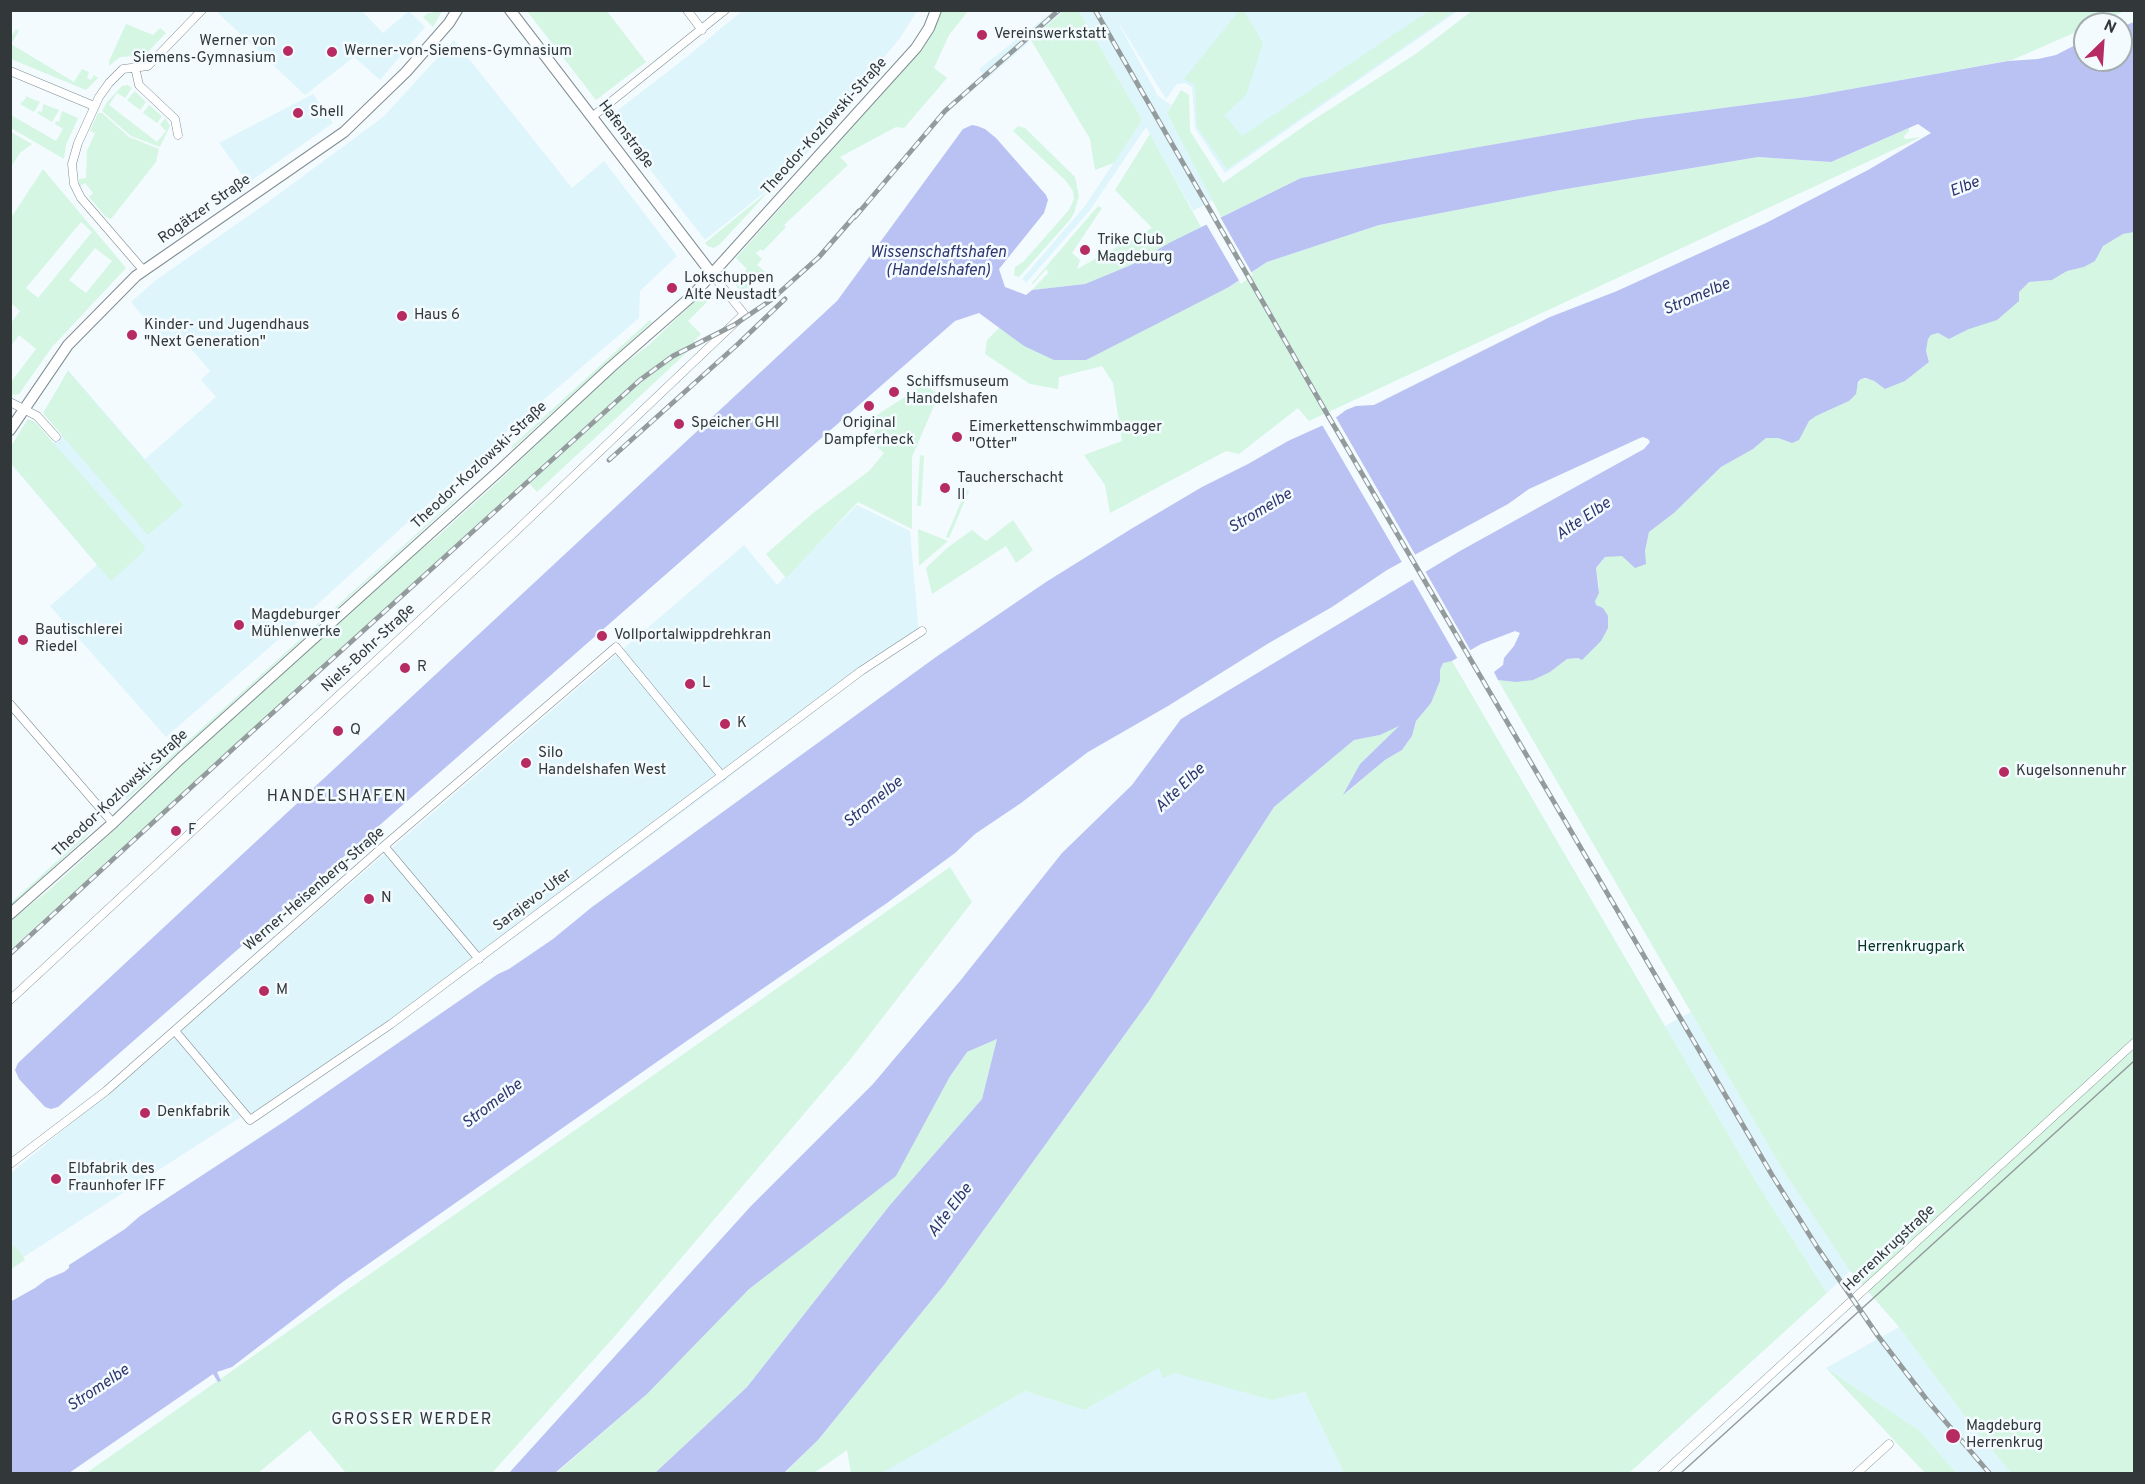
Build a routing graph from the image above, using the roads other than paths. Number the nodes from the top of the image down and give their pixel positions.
1 (202, 10) edge
2 (449, 10) edge
3 (457, 10) edge
4 (687, 10) edge
5 (725, 10) edge
6 (936, 10) edge
7 (512, 12) edge
8 (702, 30) junction
9 (438, 35) junction
10 (135, 68) junction
11 (10, 71) edge
12 (94, 106) junction
13 (592, 117) junction
14 (178, 135) dead end
15 (144, 271) junction
16 (712, 274) junction
17 (10, 402) edge
18 (24, 408) junction
19 (10, 430) edge
20 (56, 437) dead end
21 (922, 631) dead end
22 (10, 704) edge
23 (722, 776) junction
24 (113, 823) junction
25 (384, 846) junction
26 (10, 914) edge
27 (479, 959) junction
28 (10, 1000) edge
29 (176, 1031) junction
30 (2134, 1043) edge
31 (10, 1164) edge
32 (1889, 1444) dead end
33 (1662, 1473) edge
34 (1856, 1473) edge

1 - 10 street
2 - 9 main road, Rogätzer Straße
3 - 9 main road, Rogätzer Straße
4 - 8 street
5 - 8 street
6 - 16 main road, Theodor-Kozlowski-Straße
7 - 13 main road, Hafenstraße
8 - 13 street
9 - 15 main road, Rogätzer Straße
10 - 12 street
10 - 14 street
11 - 12 street
12 - 15 street
13 - 16 main road, Hafenstraße
15 - 18 main road, Rogätzer Straße
16 - 24 main road, Theodor-Kozlowski-Straße
16 - 28 street, Niels-Bohr-Straße
17 - 18 street
18 - 19 main road, Rogätzer Straße
18 - 20 street
21 - 23 street, Sarajevo-Ufer
22 - 24 street
23 - 25 street, Werner-Heisenberg-Straße
23 - 27 street, Sarajevo-Ufer
24 - 26 main road, Theodor-Kozlowski-Straße
25 - 27 street
25 - 29 street, Werner-Heisenberg-Straße
27 - 29 street, Sarajevo-Ufer
29 - 31 street, Werner-Heisenberg-Straße
30 - 33 street, Herrenkrugstraße
32 - 34 street

